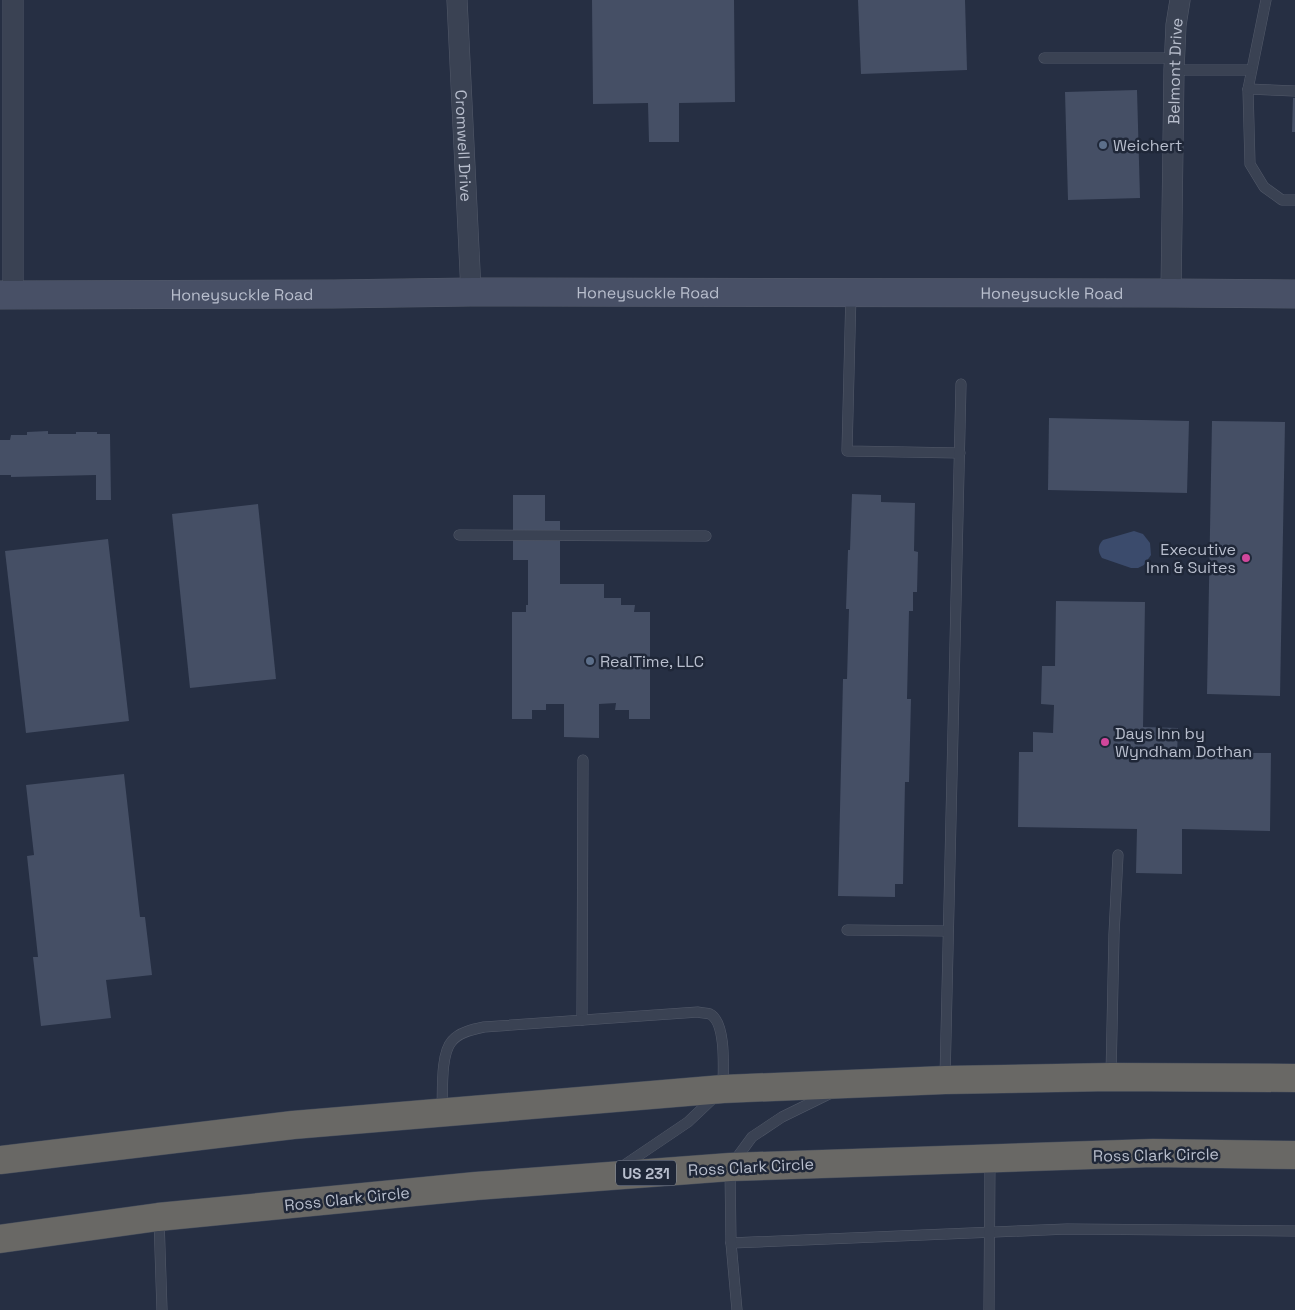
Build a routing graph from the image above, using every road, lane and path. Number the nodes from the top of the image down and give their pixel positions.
1 (13, 0) edge
2 (457, 0) edge
3 (1180, 0) edge
4 (1266, 0) edge
5 (1044, 58) dead end
6 (1174, 64) junction
7 (1251, 70) junction
8 (1248, 89) junction
9 (1295, 91) edge
10 (1295, 200) edge
11 (471, 292) junction
12 (851, 292) junction
13 (1171, 293) junction
14 (1295, 294) edge
15 (6, 295) edge
16 (961, 384) dead end
17 (960, 453) junction
18 (459, 535) dead end
19 (706, 536) dead end
20 (583, 760) dead end
21 (1118, 855) dead end
22 (847, 930) dead end
23 (948, 931) junction
24 (582, 1020) junction
25 (1111, 1078) junction
26 (1295, 1078) edge
27 (945, 1080) junction
28 (849, 1084) junction
29 (723, 1089) junction
30 (442, 1112) junction
31 (1295, 1155) edge
32 (990, 1158) junction
33 (0, 1160) edge
34 (730, 1167) junction
35 (607, 1176) junction
36 (158, 1217) junction
37 (1295, 1231) edge
38 (990, 1232) junction
39 (0, 1239) edge
40 (731, 1243) junction
41 (162, 1310) edge
42 (737, 1310) edge
43 (989, 1310) edge

1 - 15 street
2 - 11 street, Cromwell Drive
3 - 6 street, Belmont Drive
4 - 7 lane
5 - 6 lane
6 - 7 lane
6 - 13 street, Belmont Drive
7 - 8 lane
8 - 9 lane
8 - 10 lane
11 - 12 main road, Honeysuckle Road
11 - 15 main road, Honeysuckle Road
12 - 13 main road, Honeysuckle Road
12 - 17 lane
13 - 14 main road, Honeysuckle Road
16 - 17 lane
17 - 23 lane
18 - 19 lane
20 - 24 lane
21 - 25 lane
22 - 23 lane
23 - 27 lane
24 - 29 lane
24 - 30 lane
25 - 26 highway
25 - 27 highway
27 - 28 highway
28 - 29 highway
28 - 34 lane
29 - 30 highway
29 - 35 lane
30 - 33 highway
31 - 32 highway, Ross Clark Circle / US 231
32 - 34 highway, Ross Clark Circle / US 231
32 - 38 lane
34 - 35 highway, Ross Clark Circle / US 231
34 - 40 lane
35 - 36 highway, Ross Clark Circle / US 231
36 - 39 highway, Ross Clark Circle / US 231
36 - 41 lane
37 - 38 lane
38 - 40 lane
38 - 43 lane
40 - 42 lane

